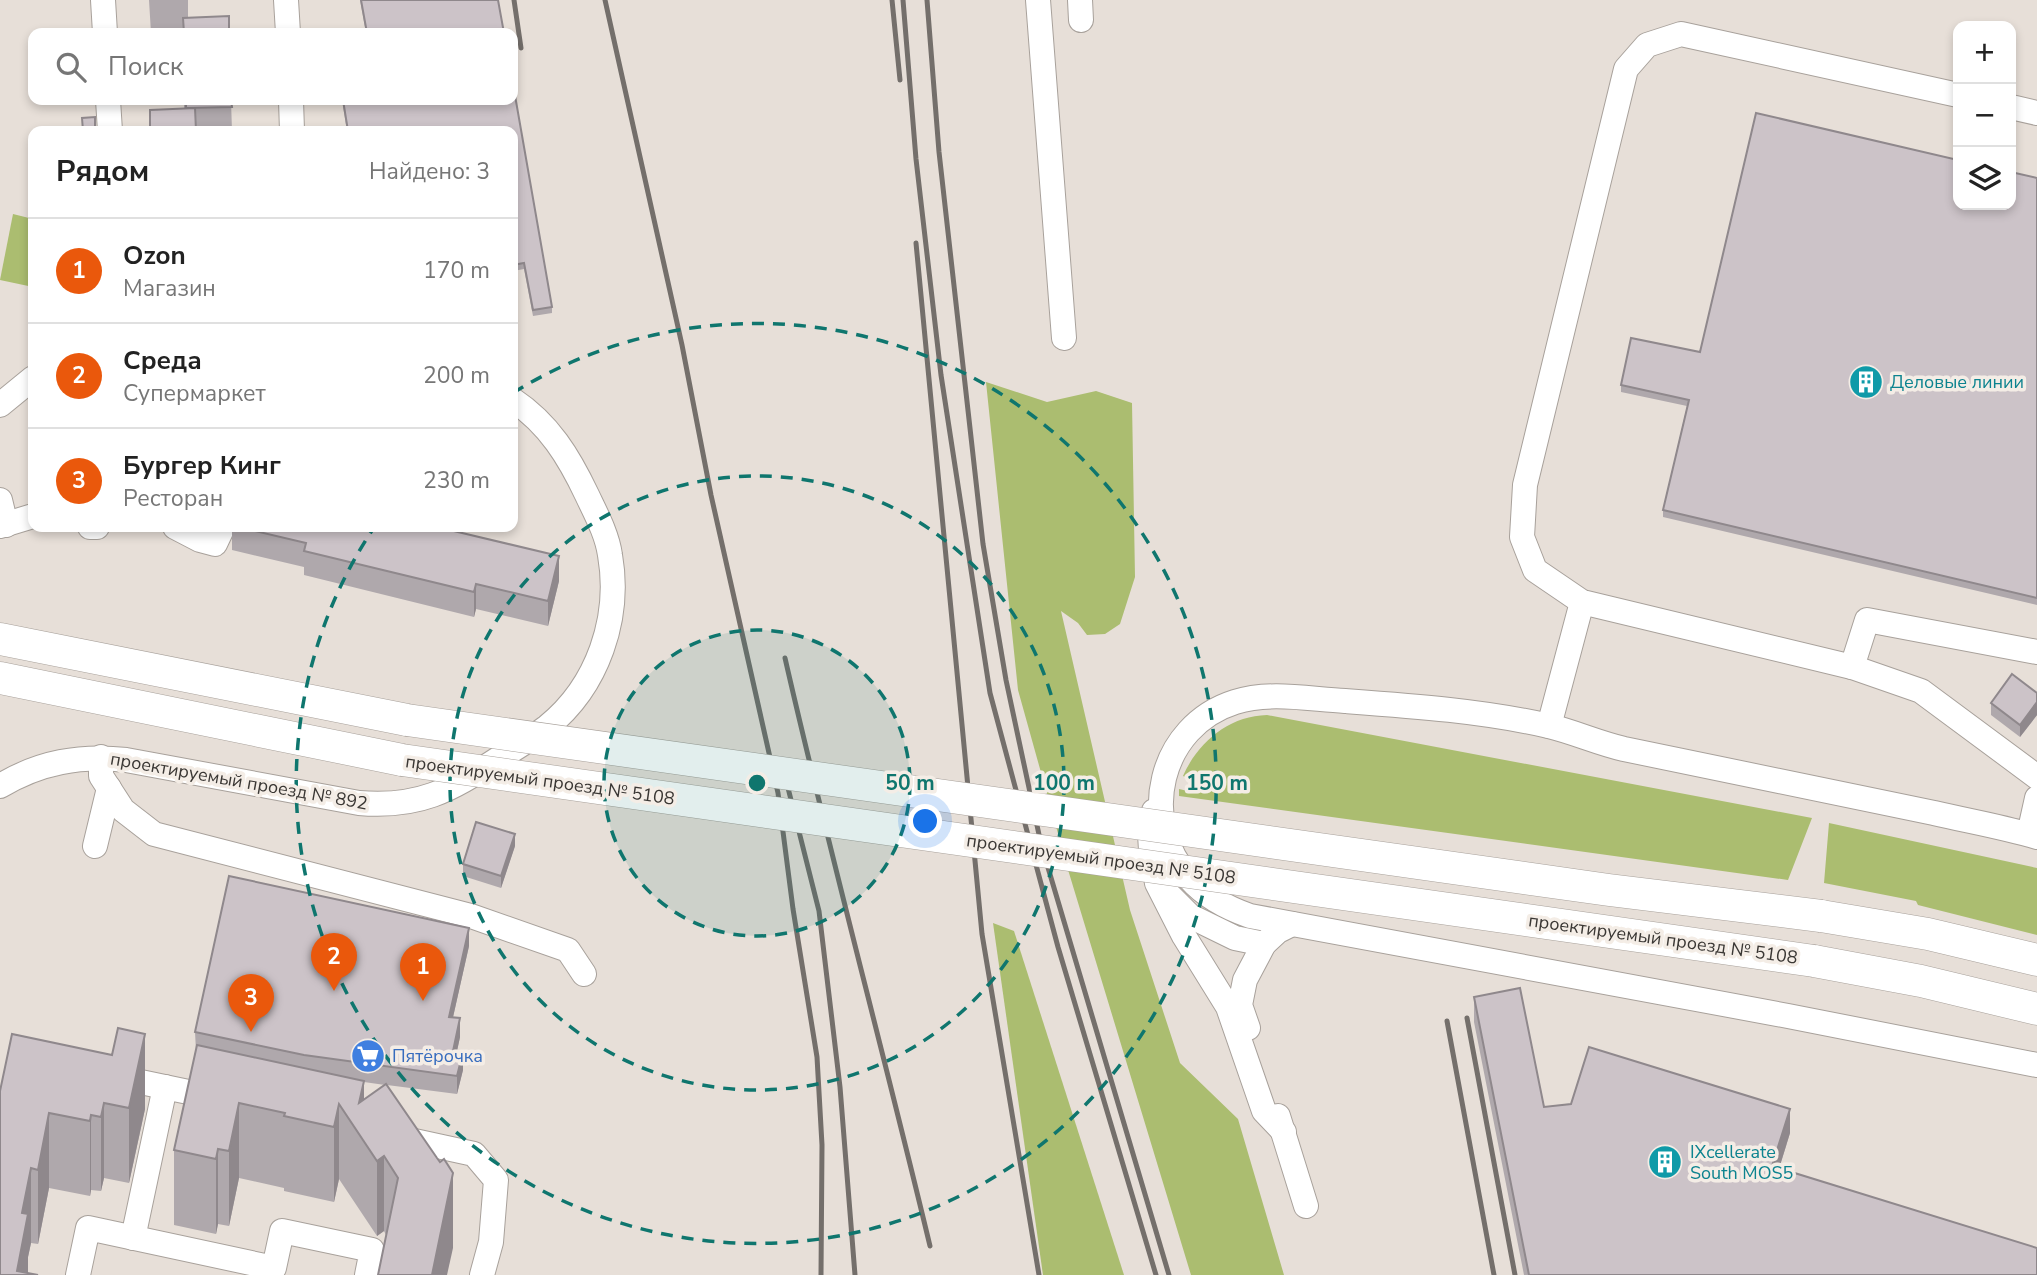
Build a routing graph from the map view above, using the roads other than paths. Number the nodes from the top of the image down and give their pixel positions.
1 (103, 0) edge
2 (286, 0) edge
3 (1038, 0) edge
4 (104, 28) edge
5 (288, 28) edge
6 (1953, 94) edge
7 (108, 105) edge
8 (291, 105) edge
9 (2016, 108) edge
10 (2037, 113) edge
11 (110, 126) edge
12 (292, 126) edge
13 (1064, 338) dead end
14 (28, 382) edge
15 (518, 404) edge
16 (0, 405) edge
17 (0, 500) edge
18 (28, 518) edge
19 (3, 526) edge
20 (185, 532) edge
21 (221, 532) edge
22 (1582, 602) junction
23 (0, 639) edge
24 (2037, 652) edge
25 (1852, 667) junction
26 (0, 678) edge
27 (1549, 726) junction
28 (100, 757) junction
29 (2037, 777) edge
30 (0, 786) edge
31 (109, 788) junction
32 (1161, 791) junction
33 (2037, 798) edge
34 (2034, 836) edge
35 (95, 846) dead end
36 (1157, 883) junction
37 (1292, 924) junction
38 (1264, 944) junction
39 (2037, 960) edge
40 (584, 974) dead end
41 (2037, 1009) edge
42 (2037, 1065) edge
43 (92, 1079) edge
44 (165, 1087) junction
45 (246, 1105) edge
46 (1283, 1132) junction
47 (380, 1133) edge
48 (1306, 1206) dead end
49 (133, 1238) junction
50 (78, 1275) edge
51 (367, 1275) edge
52 (482, 1275) edge

1 - 4 street
2 - 5 street
3 - 13 street
6 - 22 street
7 - 11 street
8 - 12 street
9 - 10 street
14 - 16 street
15 - 28 street, проектируемый проезд № 892
17 - 19 street
18 - 19 street
20 - 21 street
22 - 25 street
22 - 27 street
23 - 39 main road, bridge
24 - 25 street
25 - 29 street
26 - 41 main road, проектируемый проезд № 5108, bridge
27 - 32 street
27 - 34 street
28 - 30 street, проектируемый проезд № 892
28 - 31 street
31 - 35 street
31 - 40 street
32 - 36 street
32 - 37 street
33 - 34 street
36 - 38 street
36 - 46 street
37 - 38 street
37 - 42 street
38 - 46 street
43 - 44 street
44 - 45 street
44 - 49 street
46 - 48 street
47 - 52 street
49 - 50 street
49 - 51 street

